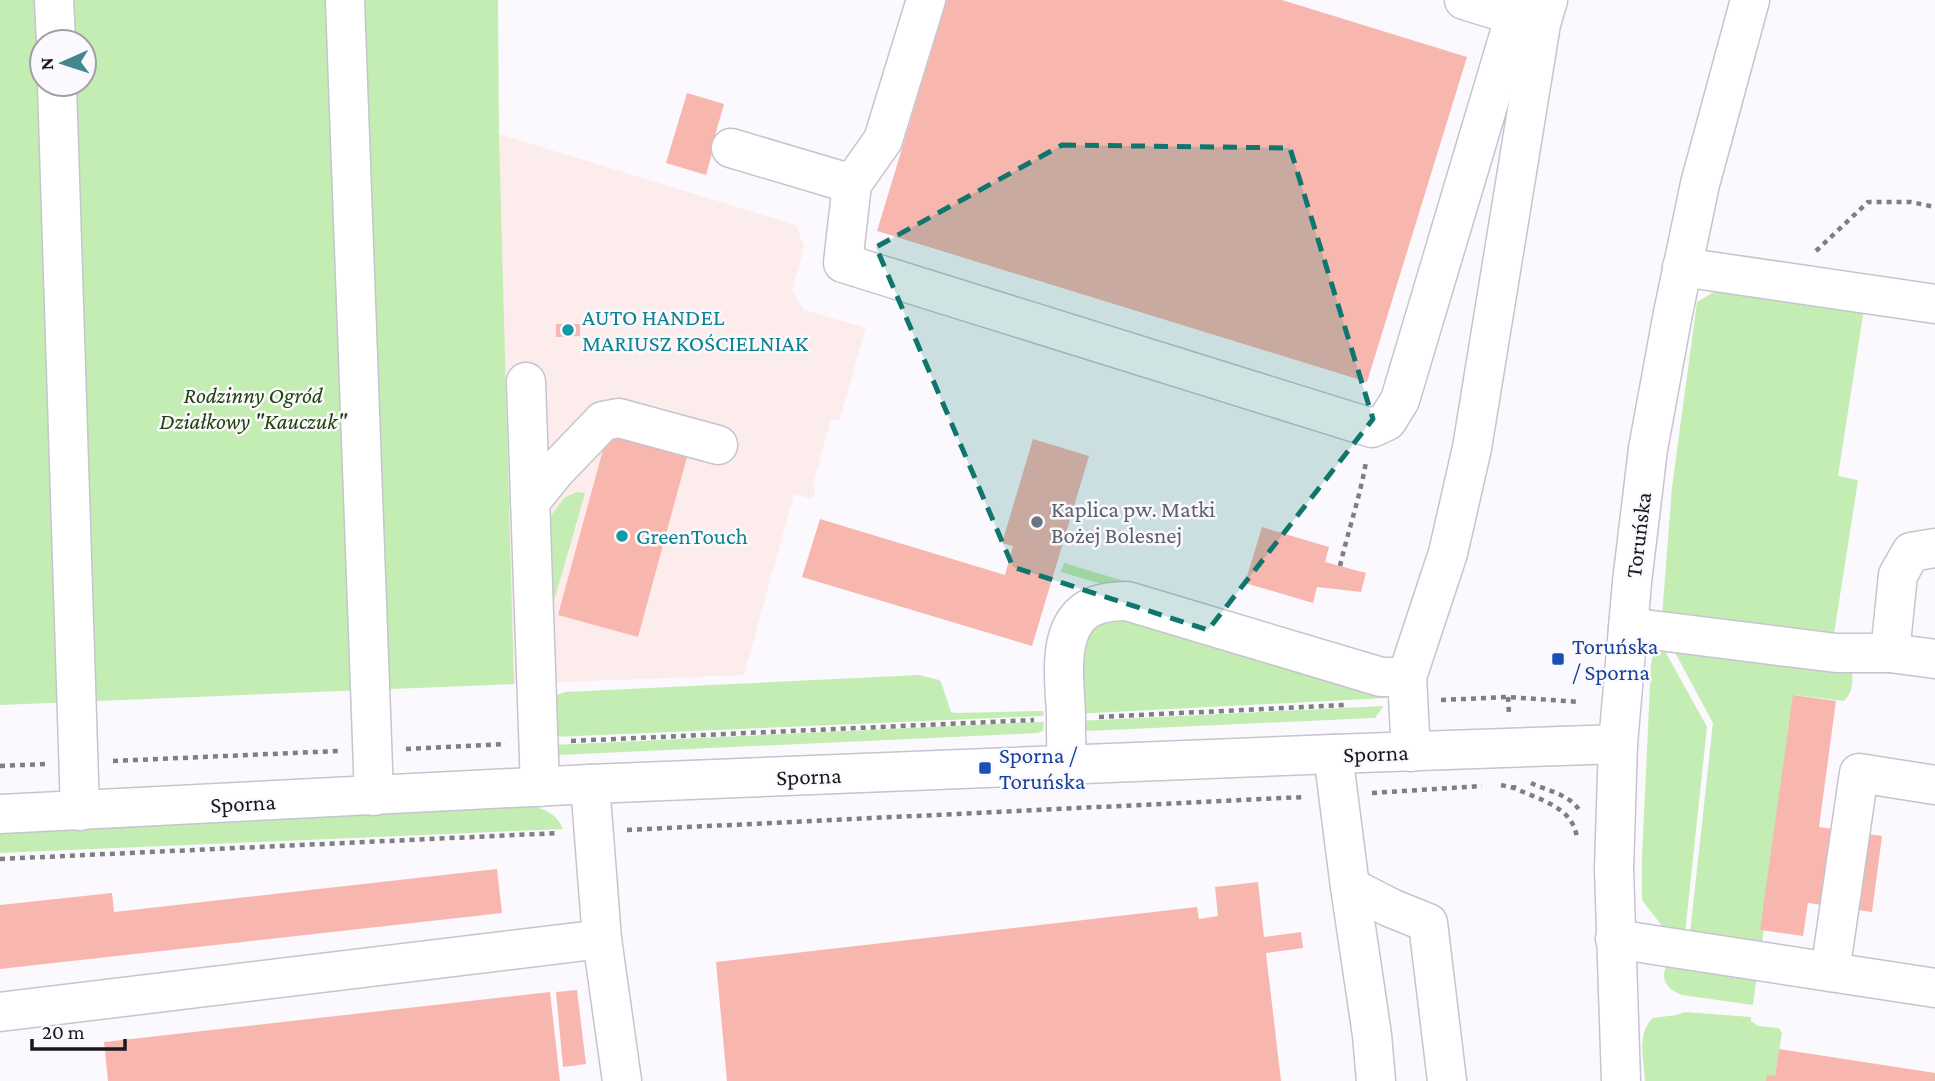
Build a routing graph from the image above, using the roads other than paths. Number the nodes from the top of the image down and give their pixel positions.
1 (54, 0) edge
2 (345, 0) edge
3 (926, 0) edge
4 (1464, 0) edge
5 (1750, 0) edge
6 (1535, 13) edge
7 (55, 28) edge
8 (57, 98) edge
9 (731, 148) dead end
10 (852, 184) junction
11 (1682, 267) junction
12 (1935, 304) edge
13 (526, 382) dead end
14 (718, 445) dead end
15 (530, 502) junction
16 (1935, 548) edge
17 (1628, 627) junction
18 (1890, 653) junction
19 (1935, 659) edge
20 (1407, 690) junction
21 (1618, 744) junction
22 (1411, 752) junction
23 (1333, 754) junction
24 (1067, 765) junction
25 (590, 785) junction
26 (1935, 785) edge
27 (540, 787) junction
28 (374, 796) junction
29 (80, 811) junction
30 (0, 814) edge
31 (1350, 887) junction
32 (603, 939) junction
33 (1615, 939) junction
34 (1830, 972) junction
35 (1935, 988) edge
36 (0, 1012) edge
37 (622, 1081) edge
38 (1376, 1081) edge
39 (1447, 1081) edge
40 (1621, 1081) edge

1 - 7 street
2 - 28 street
3 - 10 street
4 - 6 street
5 - 11 street, Toruńska
6 - 10 street
6 - 20 street
8 - 29 street
9 - 10 street
11 - 12 street
11 - 17 street, Toruńska
13 - 15 street
14 - 15 street
15 - 27 street
16 - 18 street
17 - 18 street
17 - 21 street, Toruńska
18 - 19 street
20 - 22 street
20 - 24 street
21 - 22 street, Sporna
21 - 33 street, Toruńska
22 - 23 street, Sporna
23 - 24 street, Sporna
23 - 31 street
24 - 25 street, Sporna
25 - 27 street, Sporna
25 - 32 street
26 - 34 street
27 - 28 street, Sporna
28 - 29 street, Sporna
29 - 30 street, Sporna
31 - 38 street
31 - 39 street
32 - 36 street
32 - 37 street
33 - 34 street
33 - 40 street, Toruńska
34 - 35 street

